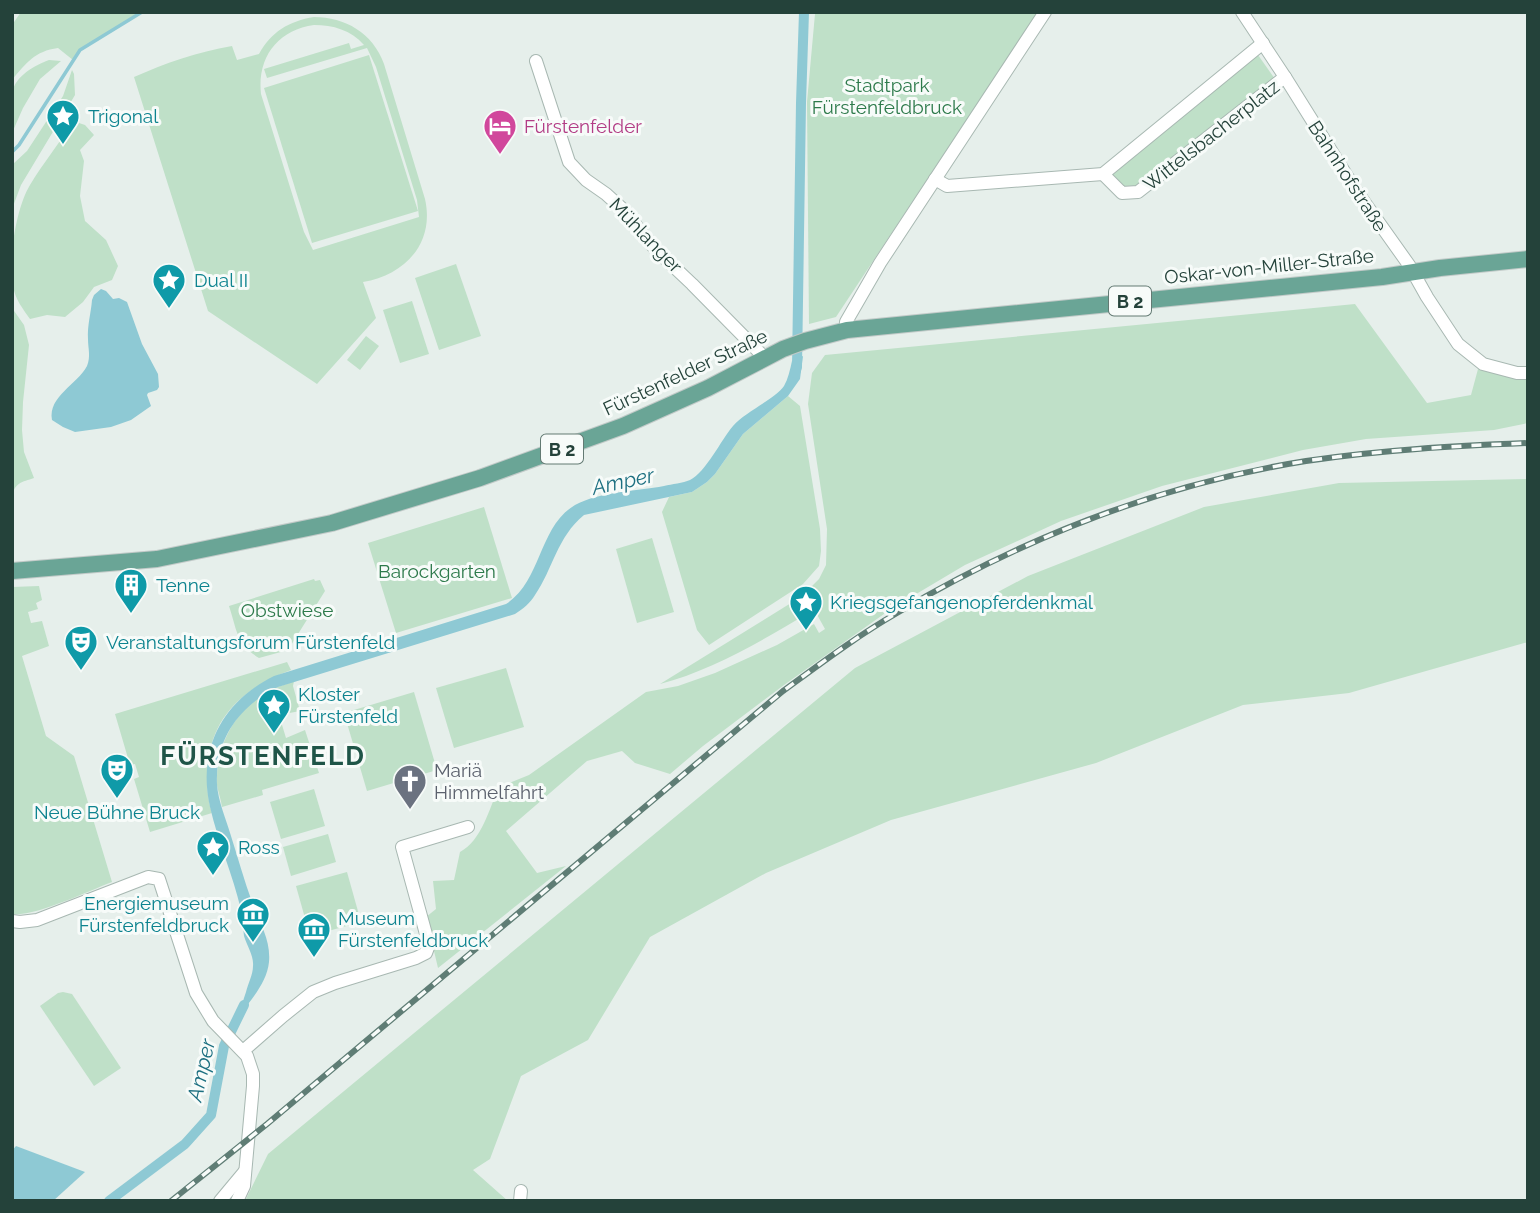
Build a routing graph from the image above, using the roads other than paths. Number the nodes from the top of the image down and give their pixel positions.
1 (1045, 12) edge
2 (1242, 12) edge
3 (1263, 43) junction
4 (536, 61) dead end
5 (1285, 77) junction
6 (1102, 174) junction
7 (935, 178) junction
8 (1528, 259) edge
9 (1413, 271) junction
10 (847, 330) junction
11 (765, 358) junction
12 (1528, 373) edge
13 (12, 571) edge
14 (468, 828) dead end
15 (12, 920) edge
16 (234, 1043) junction
17 (245, 1171) junction
18 (220, 1201) edge
19 (237, 1201) edge

1 - 7 street
2 - 3 street, Bahnhofstraße
3 - 5 street, Bahnhofstraße
3 - 6 street, Wittelsbacherplatz
4 - 11 street, Mühlanger
5 - 6 street, Wittelsbacherplatz
5 - 9 street, Bahnhofstraße
6 - 7 street
7 - 10 street
8 - 9 main road, Oskar-von-Miller-Straße / B 2
9 - 10 main road, Oskar-von-Miller-Straße / B 2
9 - 12 street, Bahnhofstraße
10 - 11 main road, Fürstenfelder Straße / B 2
11 - 13 main road, Fürstenfelder Straße / B 2
14 - 16 street
15 - 16 street
16 - 17 street
17 - 18 street
17 - 19 street

